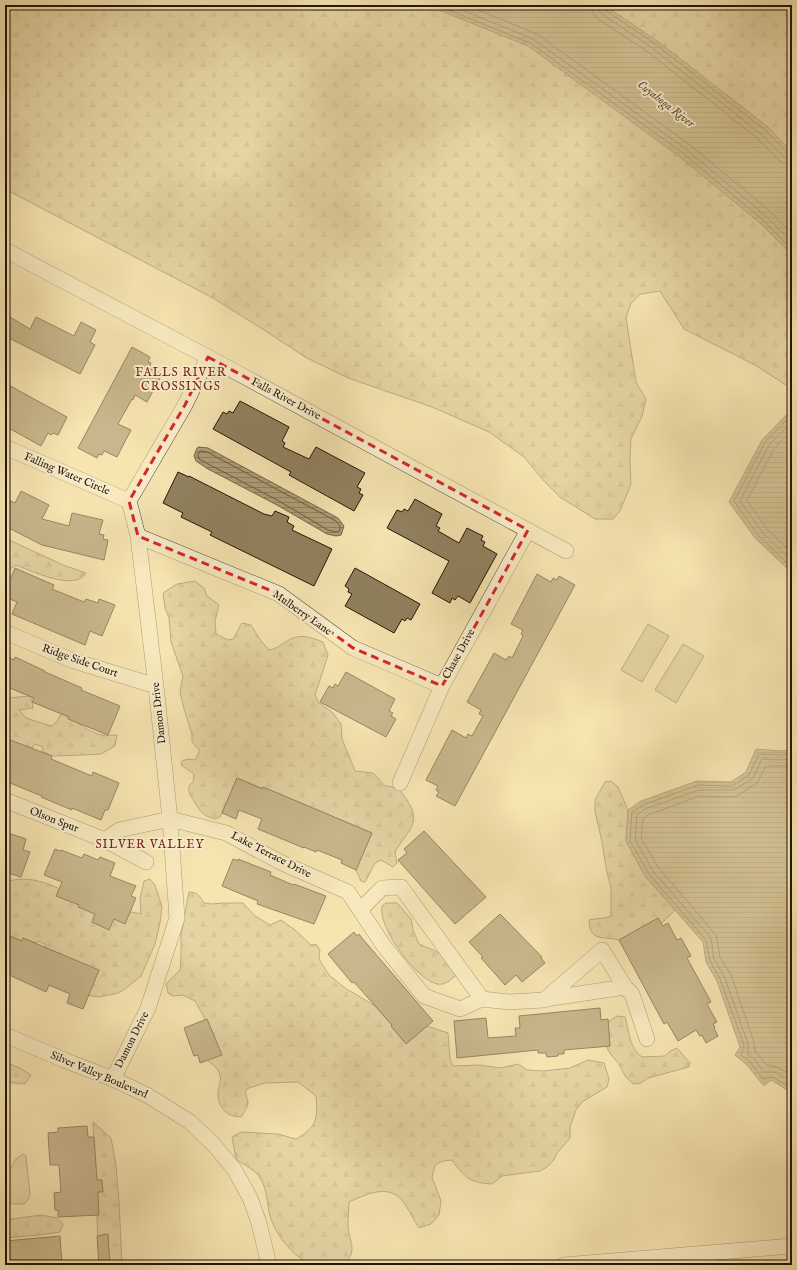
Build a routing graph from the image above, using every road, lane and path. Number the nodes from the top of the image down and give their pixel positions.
1 (5, 250) edge
2 (208, 357) junction
3 (5, 447) edge
4 (129, 501) junction
5 (528, 530) junction
6 (138, 536) junction
7 (566, 551) dead end
8 (5, 632) edge
9 (156, 686) junction
10 (442, 686) junction
11 (400, 783) dead end
12 (5, 800) edge
13 (170, 819) junction
14 (105, 840) junction
15 (146, 862) dead end
16 (360, 910) junction
17 (624, 987) junction
18 (482, 999) junction
19 (544, 1000) junction
20 (5, 1035) edge
21 (648, 1039) dead end
22 (113, 1079) junction
23 (792, 1246) edge
24 (270, 1265) edge
25 (564, 1265) edge

1 - 2 street, Falls River Drive
2 - 4 street
2 - 5 street, Falls River Drive
3 - 4 street, Falling Water Circle
4 - 6 street, Damon Drive
5 - 7 street, Falls River Drive
5 - 10 street, Chase Drive
6 - 9 street, Damon Drive
6 - 10 street, Mulberry Lane
8 - 9 street, Ridge Side Court
9 - 13 street, Damon Drive
10 - 11 street, Chase Drive
12 - 14 street, Olson Spur
13 - 14 street
13 - 16 street, Lake Terrace Drive
13 - 22 street, Damon Drive
14 - 15 street, Olson Spur
16 - 18 street, Lake Terrace Drive
16 - 18 street
17 - 19 street
17 - 19 street
17 - 21 street
18 - 19 street
20 - 22 street, Silver Valley Boulevard
22 - 24 street, Silver Valley Boulevard
23 - 25 street

